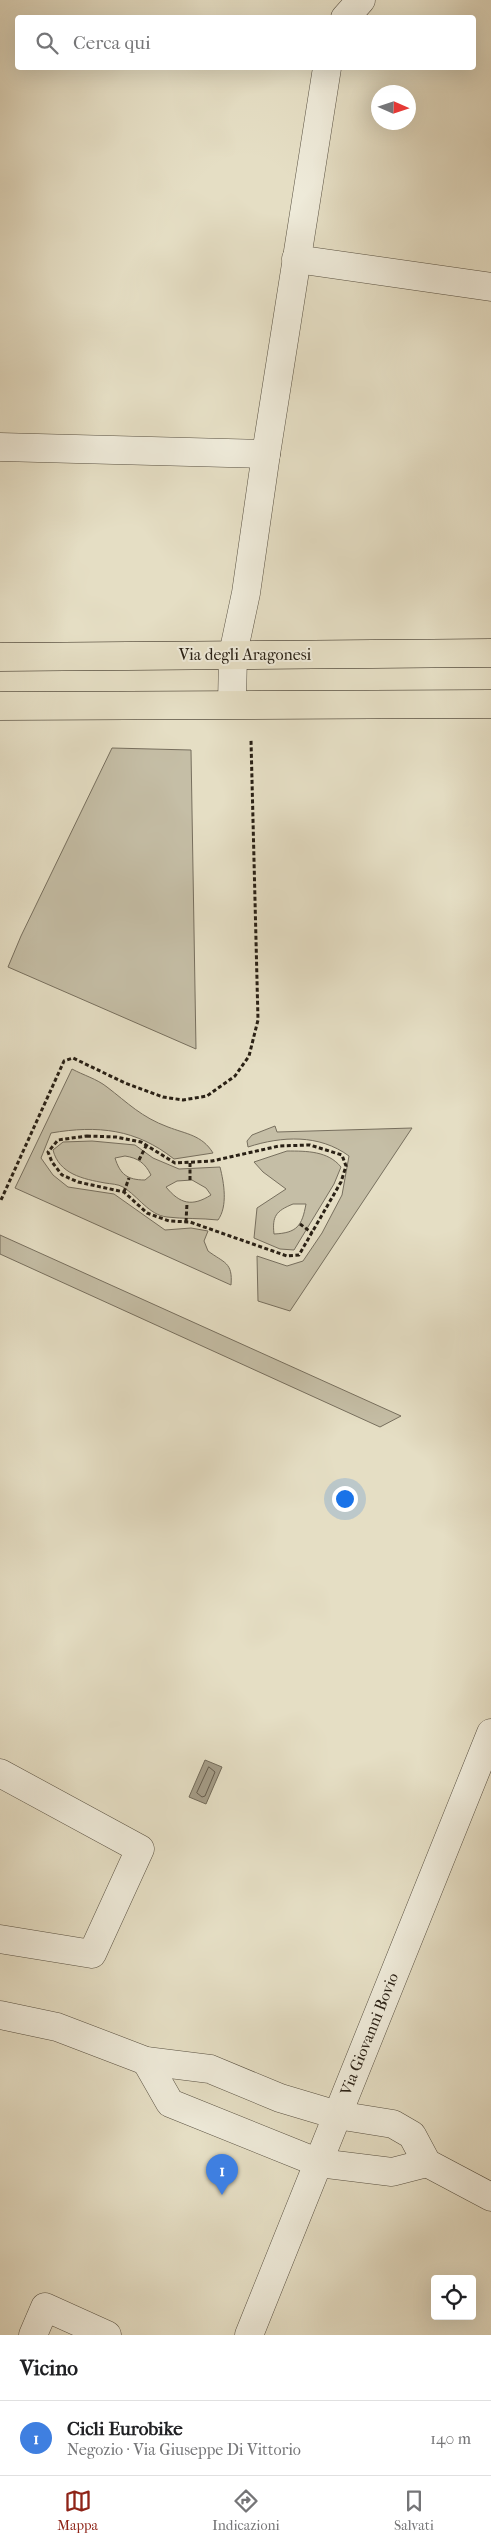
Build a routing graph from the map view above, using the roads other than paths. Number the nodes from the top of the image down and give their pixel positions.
1 (361, 0) edge
2 (348, 15) edge
3 (327, 70) edge
4 (296, 259) junction
5 (491, 287) edge
6 (0, 447) edge
7 (266, 454) junction
8 (491, 653) edge
9 (234, 654) junction
10 (0, 657) edge
11 (232, 704) junction
12 (491, 704) edge
13 (0, 706) edge
14 (491, 1733) edge
15 (0, 1773) edge
16 (0, 1939) edge
17 (0, 2015) edge
18 (146, 2061) junction
19 (337, 2115) junction
20 (319, 2163) junction
21 (427, 2163) junction
22 (491, 2197) edge
23 (33, 2335) edge
24 (107, 2335) edge
25 (249, 2335) edge

1 - 2 street
3 - 4 street
4 - 5 street
4 - 7 street
6 - 7 street
7 - 9 street
8 - 9 main road, Via degli Aragonesi
9 - 10 main road, Via degli Aragonesi
9 - 11 street
11 - 12 main road
11 - 13 main road
14 - 19 street, Via Giovanni Bovio
15 - 16 street
17 - 18 street
18 - 19 street
18 - 20 street
19 - 20 street, Via Giovanni Bovio
19 - 21 street
20 - 21 street
20 - 25 street, Via Giovanni Bovio
21 - 22 street
23 - 24 street

